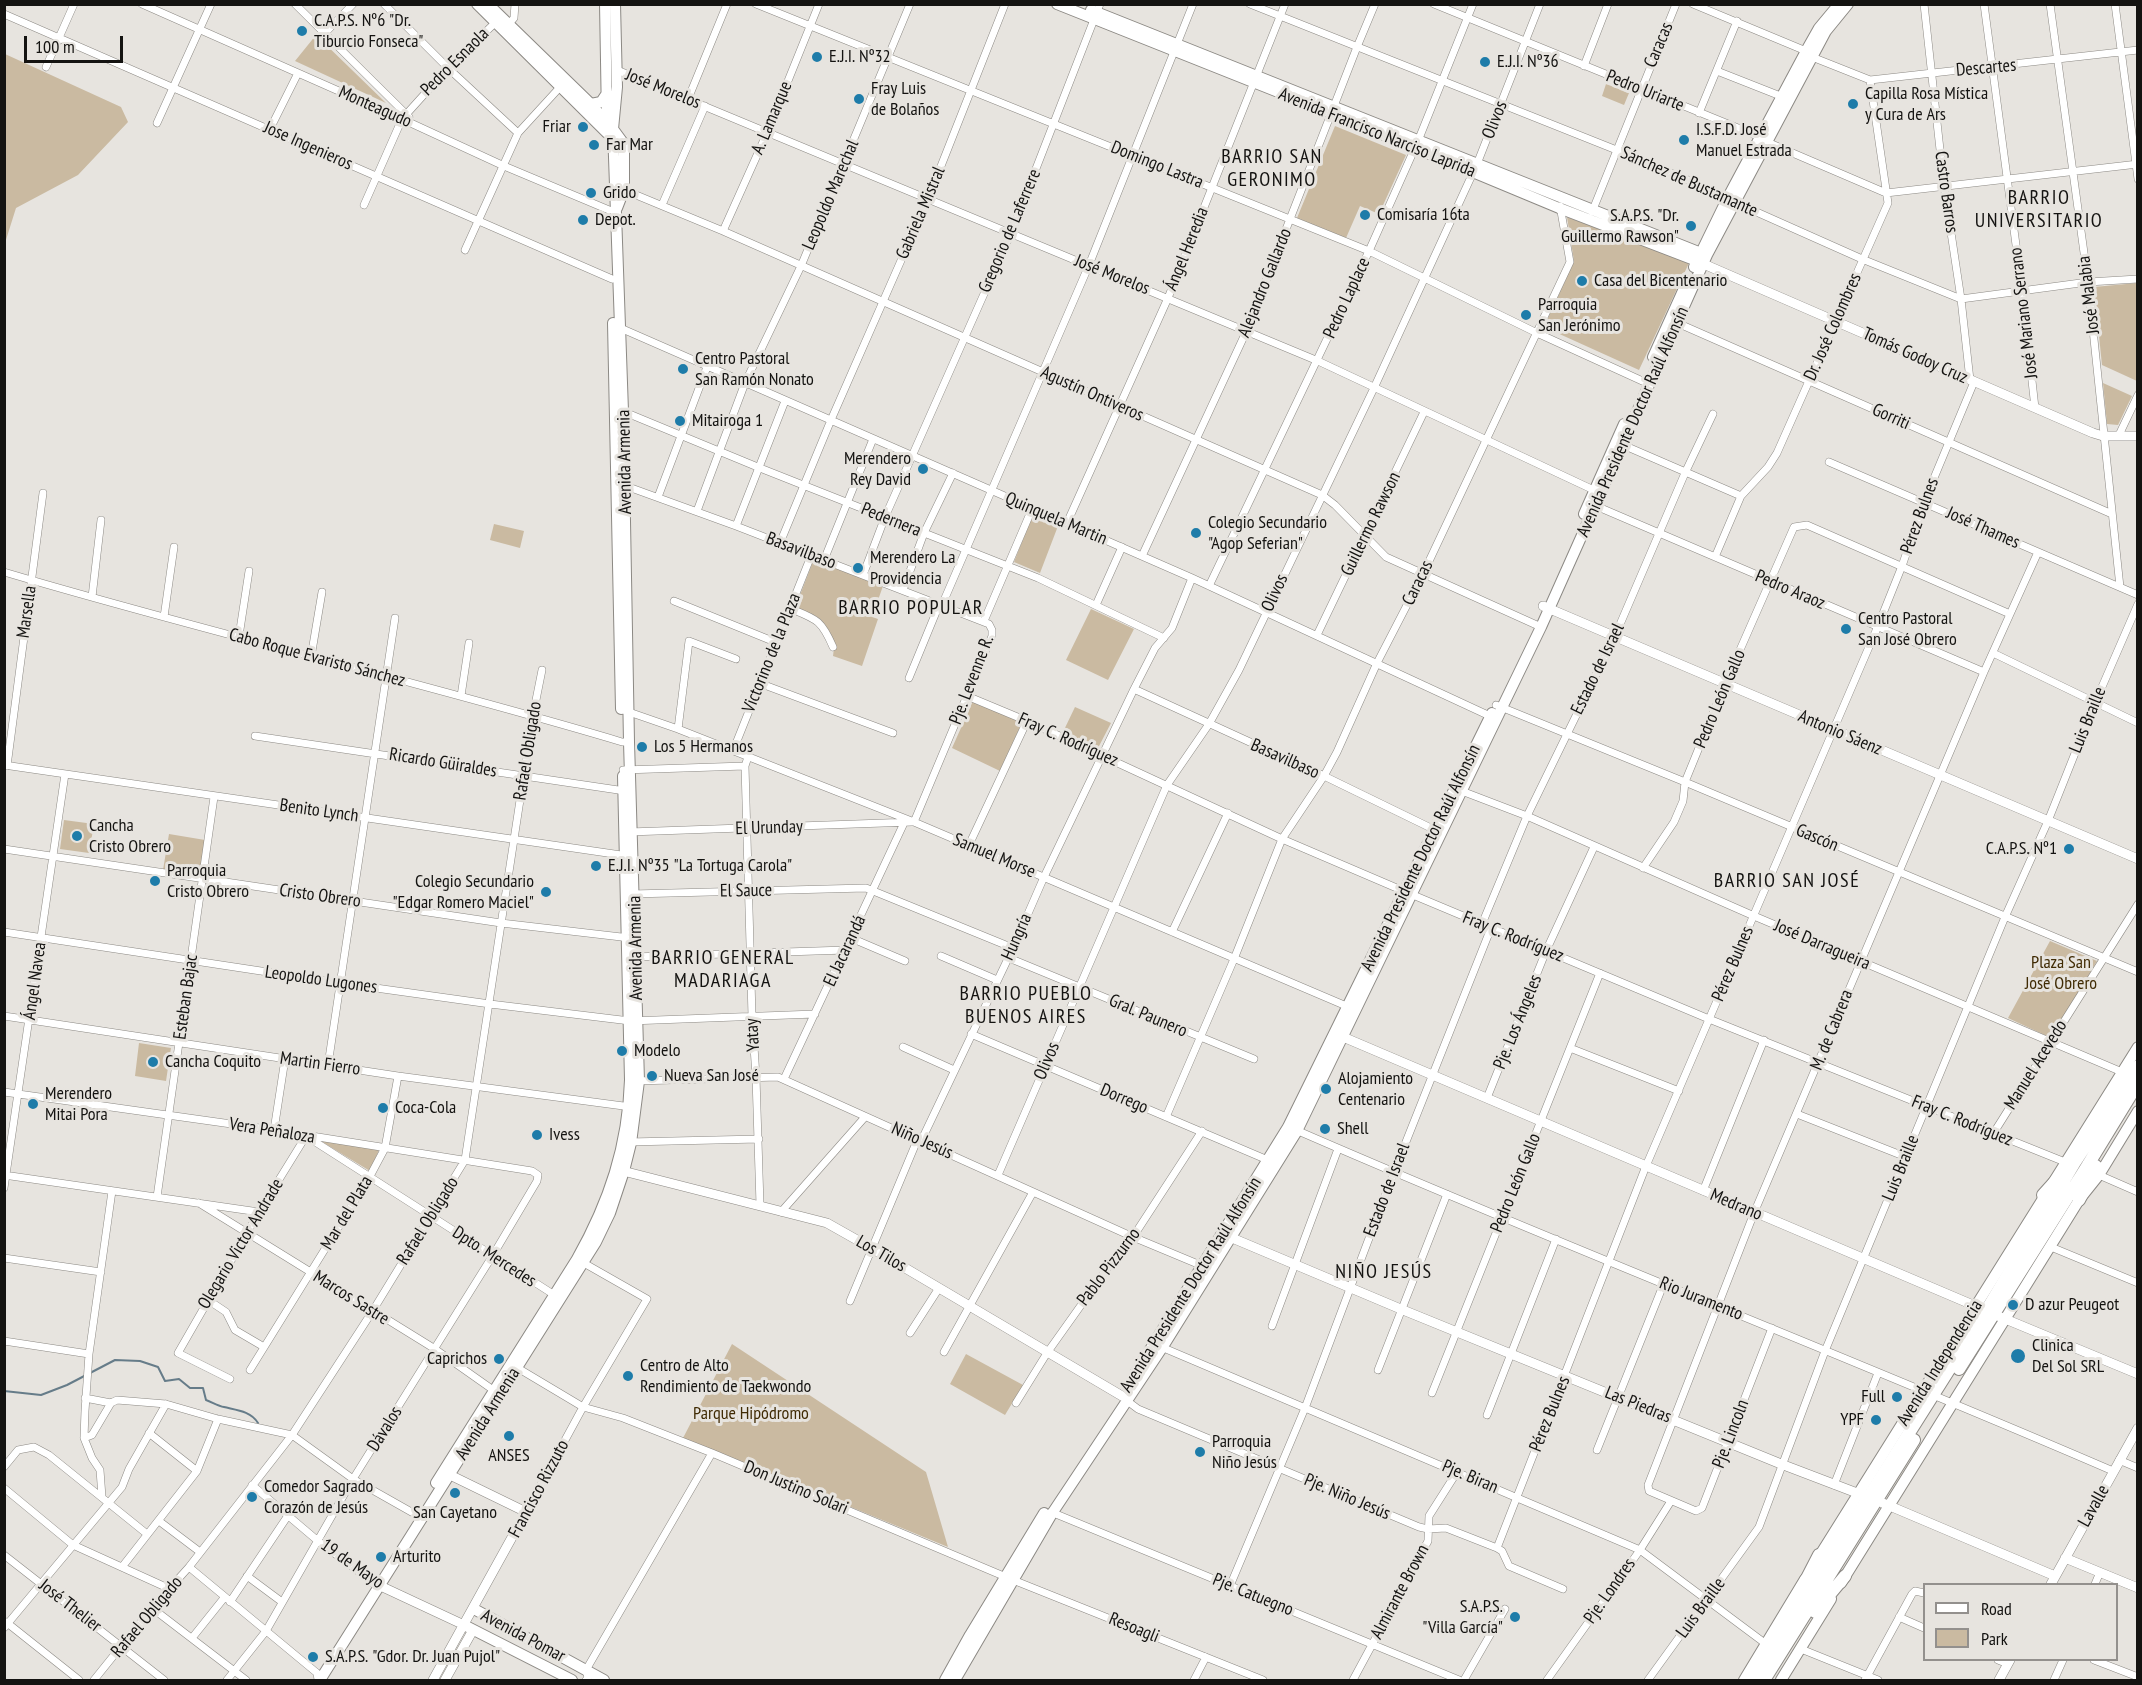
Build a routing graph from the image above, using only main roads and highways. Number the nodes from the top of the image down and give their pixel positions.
1 (477, 4) edge
2 (488, 4) edge
3 (605, 4) edge
4 (615, 4) edge
5 (1057, 4) edge
6 (1076, 4) edge
7 (1839, 4) edge
8 (1848, 4) edge
9 (1097, 12) edge
10 (502, 24) junction
11 (1809, 54) junction
12 (563, 84) junction
13 (608, 93) junction
14 (591, 104) junction
15 (609, 128) junction
16 (1764, 139) junction
17 (612, 211) junction
18 (1702, 258) junction
19 (616, 327) junction
20 (1646, 382) junction
21 (1598, 492) junction
22 (1546, 608) junction
23 (1459, 790) junction
24 (1409, 894) junction
25 (2138, 1047) edge
26 (2138, 1066) edge
27 (2138, 1083) edge
28 (2138, 1111) edge
29 (2113, 1126) junction
30 (2097, 1129) junction
31 (2043, 1195) junction
32 (2079, 1200) junction
33 (1990, 1312) junction
34 (1932, 1394) junction
35 (1873, 1500) junction
36 (1819, 1556) joint
37 (1845, 1576) junction
38 (1009, 1578) junction
39 (474, 1609) road end
40 (468, 1627) road end
41 (1772, 1649) junction
42 (588, 1677) edge
43 (317, 1678) edge
44 (572, 1680) edge
45 (604, 1680) edge
46 (945, 1680) edge
47 (955, 1680) edge
48 (1744, 1680) edge
49 (1753, 1680) edge
50 (1764, 1680) edge
51 (1781, 1680) edge

1 - 10 main road
2 - 10 main road
3 - 13 main road
4 - 15 main road
5 - 9 main road, Avenida Francisco Narciso Laprida
6 - 9 main road, Avenida Francisco Narciso Laprida
7 - 11 main road, Avenida Presidente Doctor Raúl Alfonsín
8 - 11 main road, Avenida Presidente Doctor Raúl Alfonsín
9 - 18 main road, Avenida Francisco Narciso Laprida
10 - 12 main road
11 - 16 main road, Avenida Presidente Doctor Raúl Alfonsín
11 - 16 main road, Avenida Presidente Doctor Raúl Alfonsín
12 - 14 main road
12 - 15 main road
13 - 14 main road
13 - 15 main road
14 - 15 main road
15 - 17 main road, Avenida Armenia
15 - 17 main road
16 - 18 main road, Avenida Presidente Doctor Raúl Alfonsín
17 - 19 main road, Avenida Armenia
17 - 19 main road, Avenida Armenia
18 - 20 main road, Avenida Presidente Doctor Raúl Alfonsín
19 - 43 main road, Avenida Armenia
20 - 21 main road, Avenida Presidente Doctor Raúl Alfonsín
20 - 21 main road, Avenida Presidente Doctor Raúl Alfonsín
21 - 22 main road, Avenida Presidente Doctor Raúl Alfonsín
21 - 22 main road, Avenida Presidente Doctor Raúl Alfonsín
22 - 23 main road, Avenida Presidente Doctor Raúl Alfonsín
23 - 24 main road, Avenida Presidente Doctor Raúl Alfonsín
23 - 24 main road, Avenida Presidente Doctor Raúl Alfonsín
24 - 38 main road, Avenida Presidente Doctor Raúl Alfonsín
25 - 31 main road, Avenida Independencia
26 - 30 highway, Avenida Independencia
27 - 29 highway, Avenida Independencia
28 - 32 main road, Avenida Independencia
29 - 32 highway
29 - 33 highway, Avenida Independencia
30 - 31 highway
30 - 33 highway, Avenida Independencia
31 - 33 main road, Avenida Independencia
32 - 33 main road, Avenida Independencia
33 - 34 highway, Avenida Independencia
33 - 35 main road, Avenida Independencia
34 - 35 highway, Avenida Independencia
34 - 35 main road, Avenida Independencia
35 - 36 main road, Avenida Independencia
35 - 37 main road, Avenida Independencia
35 - 41 highway, Avenida Independencia
36 - 41 highway
37 - 41 highway
37 - 51 main road, Avenida Independencia
38 - 46 main road, Avenida Presidente Doctor Raúl Alfonsín
38 - 47 main road, Avenida Presidente Doctor Raúl Alfonsín
39 - 42 main road, Avenida Pomar
40 - 44 main road, Avenida Pomar
41 - 48 main road, Avenida Independencia
41 - 49 highway, Avenida Independencia
41 - 50 highway, Avenida Independencia
42 - 45 main road, Avenida Pomar

